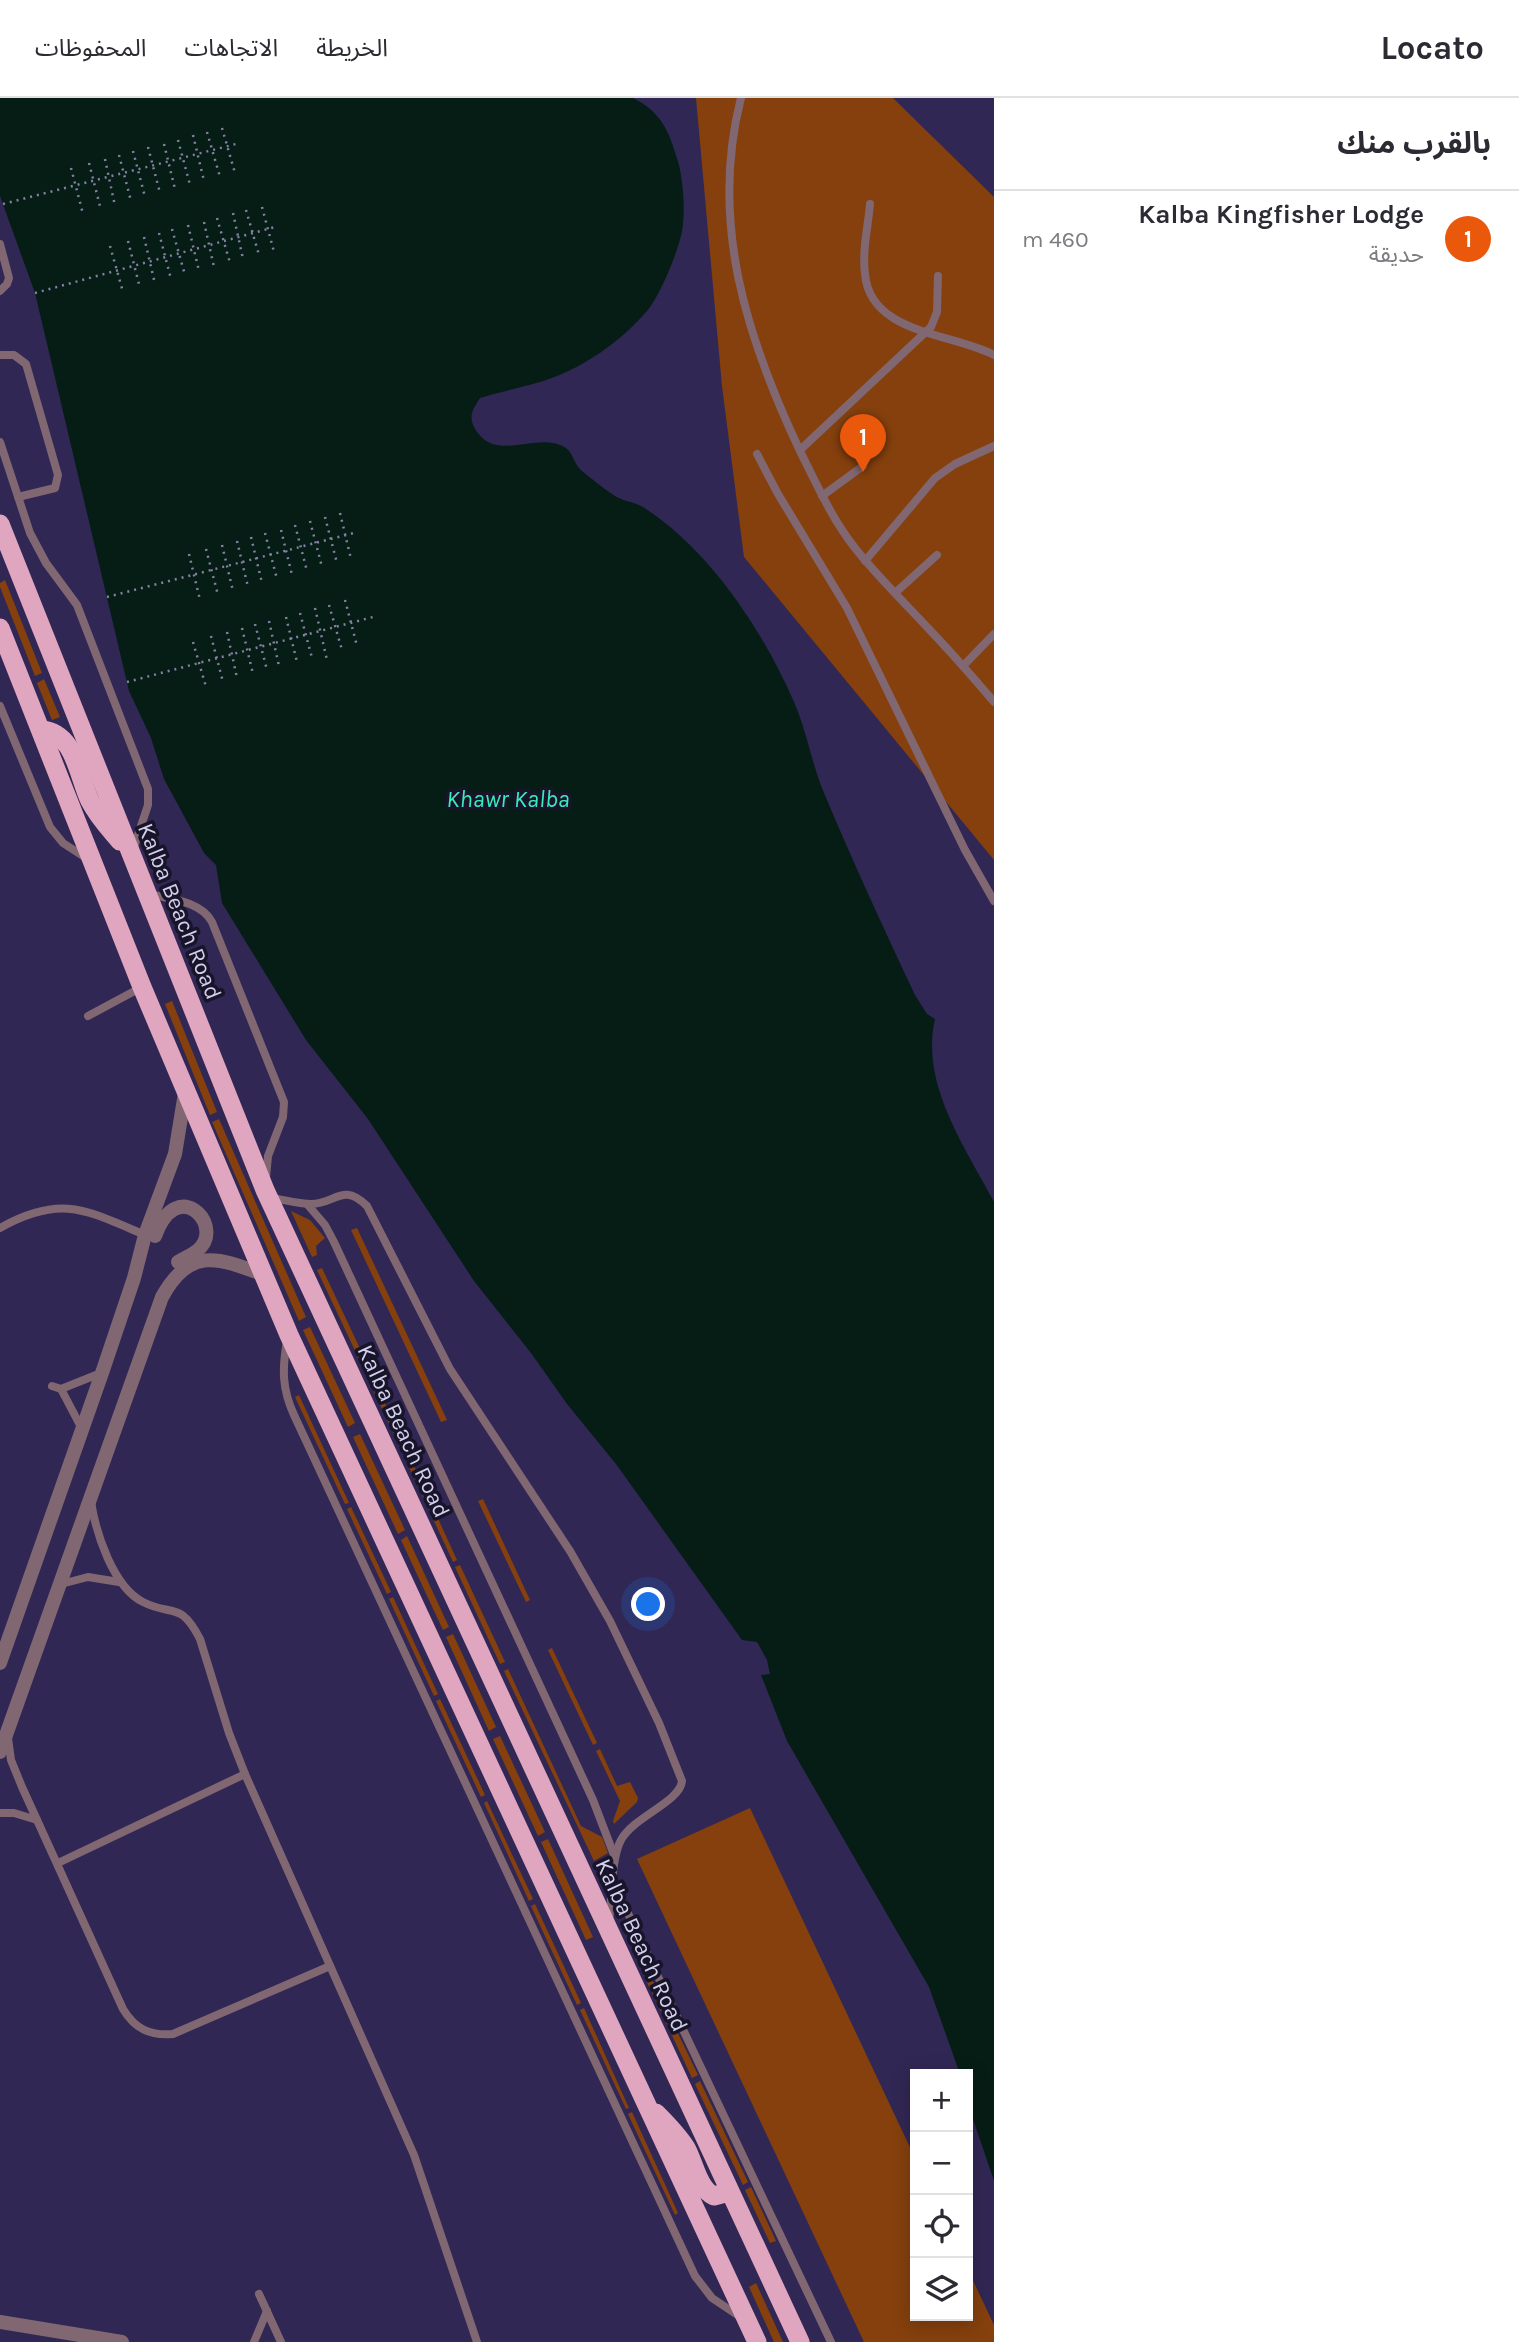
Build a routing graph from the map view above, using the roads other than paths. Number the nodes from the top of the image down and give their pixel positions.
1 (741, 98) edge
2 (870, 204) dead end
3 (0, 244) edge
4 (938, 276) dead end
5 (0, 291) edge
6 (926, 331) junction
7 (0, 355) edge
8 (994, 355) edge
9 (0, 442) edge
10 (994, 446) edge
11 (800, 450) junction
12 (757, 454) dead end
13 (863, 466) dead end
14 (822, 496) junction
15 (18, 497) junction
16 (0, 524) edge
17 (937, 555) dead end
18 (865, 561) junction
19 (895, 593) junction
20 (0, 628) edge
21 (994, 634) edge
22 (963, 666) junction
23 (994, 702) edge
24 (1, 711) edge
25 (40, 730) junction
26 (131, 856) junction
27 (92, 861) junction
28 (147, 893) junction
29 (994, 901) edge
30 (142, 986) junction
31 (88, 1016) dead end
32 (186, 1091) junction
33 (267, 1194) junction
34 (307, 1204) junction
35 (0, 1228) edge
36 (145, 1236) junction
37 (262, 1274) junction
38 (134, 1278) junction
39 (156, 1309) junction
40 (289, 1335) junction
41 (102, 1373) junction
42 (52, 1386) dead end
43 (61, 1390) junction
44 (82, 1429) junction
45 (90, 1496) junction
46 (119, 1582) junction
47 (58, 1586) junction
48 (0, 1663) edge
49 (7, 1731) junction
50 (0, 1752) edge
51 (245, 1774) junction
52 (0, 1813) edge
53 (37, 1820) junction
54 (615, 1858) junction
55 (58, 1863) junction
56 (614, 1884) junction
57 (608, 1931) junction
58 (330, 1966) junction
59 (647, 2106) junction
60 (729, 2192) junction
61 (259, 2294) dead end
62 (267, 2311) junction
63 (747, 2321) junction
64 (0, 2322) edge
65 (476, 2341) edge
66 (122, 2342) edge
67 (254, 2342) edge
68 (281, 2342) edge
69 (757, 2342) edge
70 (800, 2342) edge
71 (831, 2342) edge

1 - 11 lane
2 - 6 lane
3 - 5 lane
4 - 6 lane
6 - 8 lane
6 - 11 lane
7 - 15 lane
9 - 15 lane
10 - 18 lane
11 - 14 lane
12 - 29 lane
13 - 14 lane
14 - 18 lane
15 - 26 lane
16 - 26 highway, Kalba Beach Road
17 - 19 lane
18 - 19 lane
19 - 22 lane
20 - 25 highway
21 - 22 lane
22 - 23 lane
24 - 27 lane
25 - 26 highway
25 - 27 highway
26 - 28 highway, Kalba Beach Road
27 - 30 highway
28 - 33 highway, Kalba Beach Road
28 - 33 lane
30 - 31 lane
30 - 32 highway
32 - 36 street
32 - 37 highway
33 - 34 lane
33 - 57 highway, Kalba Beach Road
34 - 54 lane
34 - 54 lane
35 - 36 lane
36 - 38 street
37 - 39 street
37 - 40 highway
38 - 39 street
38 - 41 street
39 - 45 street
40 - 59 highway
40 - 63 lane
41 - 43 lane
41 - 44 street
42 - 43 lane
43 - 44 lane
44 - 48 street
45 - 46 lane
45 - 47 street
46 - 47 lane
46 - 51 lane
47 - 49 street
49 - 50 street
49 - 53 lane
51 - 55 lane
51 - 58 lane
52 - 53 lane
53 - 55 lane
54 - 56 lane
55 - 58 lane
56 - 57 lane
56 - 71 lane
57 - 60 highway, Kalba Beach Road
58 - 65 lane
59 - 60 highway
59 - 63 highway
60 - 70 highway, Kalba Beach Road
61 - 62 lane
62 - 67 lane
62 - 68 lane
63 - 69 highway
64 - 66 street

